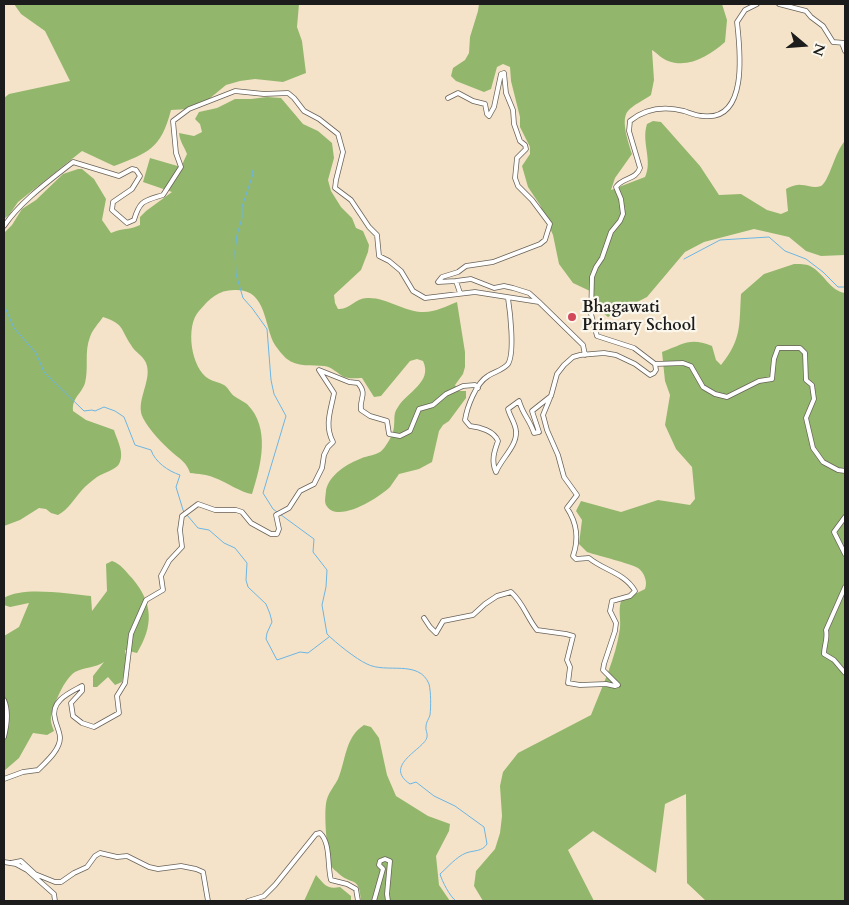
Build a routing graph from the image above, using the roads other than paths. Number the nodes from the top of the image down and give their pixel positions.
1 (757, 4) edge
2 (779, 4) edge
3 (844, 43) edge
4 (845, 51) edge
5 (448, 98) dead end
6 (4, 226) edge
7 (456, 281) junction
8 (460, 293) junction
9 (508, 298) junction
10 (539, 302) junction
11 (586, 355) junction
12 (655, 364) junction
13 (478, 388) junction
14 (551, 396) junction
15 (845, 471) edge
16 (845, 517) edge
17 (845, 554) edge
18 (845, 587) edge
19 (424, 618) dead end
20 (845, 672) edge
21 (4, 700) edge
22 (4, 737) edge
23 (4, 779) edge
24 (4, 862) edge
25 (11, 864) junction
26 (55, 901) edge
27 (208, 901) edge
28 (248, 901) edge
29 (358, 901) edge
30 (374, 901) edge
31 (388, 901) edge

1 - 12 street
2 - 3 street
3 - 4 street
5 - 7 street
6 - 8 street
7 - 8 street
7 - 10 street
8 - 9 street
9 - 10 street
9 - 13 street
10 - 11 street
11 - 12 street
11 - 14 street
12 - 15 street
13 - 14 street
13 - 23 street
14 - 19 street
16 - 17 street
18 - 20 street
21 - 22 street
24 - 25 street
25 - 26 street
25 - 27 street
28 - 29 street
30 - 31 street

